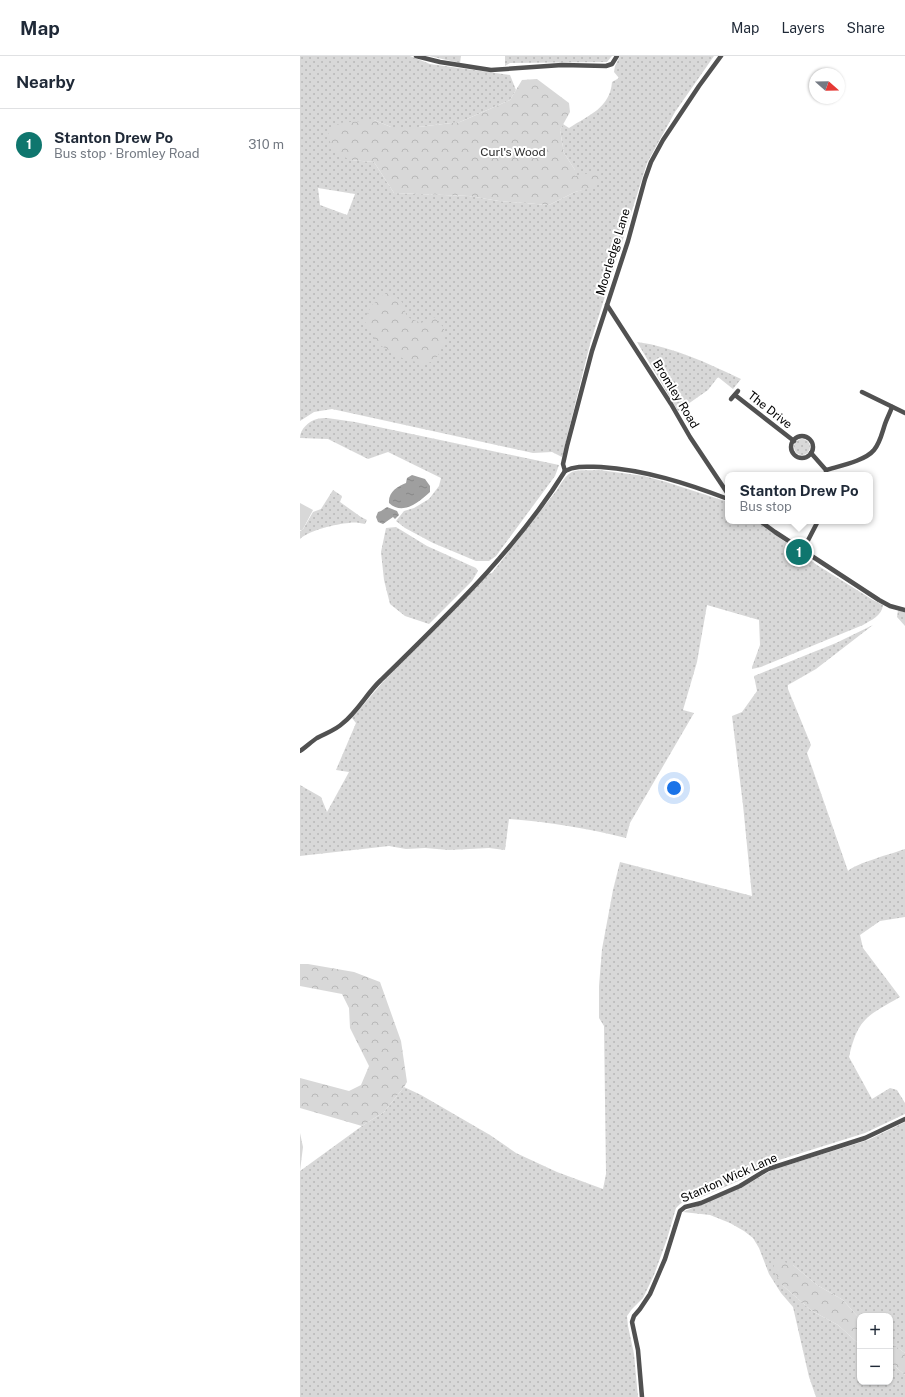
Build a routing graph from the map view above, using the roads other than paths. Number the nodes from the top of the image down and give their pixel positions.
1 (416, 56) edge
2 (617, 56) edge
3 (721, 56) edge
4 (607, 305) junction
5 (862, 392) dead end
6 (735, 395) dead end
7 (892, 407) junction
8 (905, 413) edge
9 (794, 441) junction
10 (811, 453) junction
11 (564, 471) junction
12 (825, 472) edge
13 (828, 472) edge
14 (725, 490) edge
15 (725, 498) edge
16 (764, 524) edge
17 (816, 524) edge
18 (803, 550) junction
19 (905, 610) edge
20 (300, 751) edge
21 (905, 1119) edge
22 (642, 1397) edge

1 - 2 street
3 - 4 street, Moorledge Lane
4 - 11 street, Moorledge Lane
4 - 14 street, Bromley Road
5 - 7 street
6 - 9 street, The Drive
7 - 8 street
7 - 13 street
9 - 10 street, The Drive
9 - 10 street, The Drive
10 - 12 street, The Drive
11 - 15 street
11 - 20 street
16 - 18 street
17 - 18 street
18 - 19 street
21 - 22 street, Stanton Wick Lane

